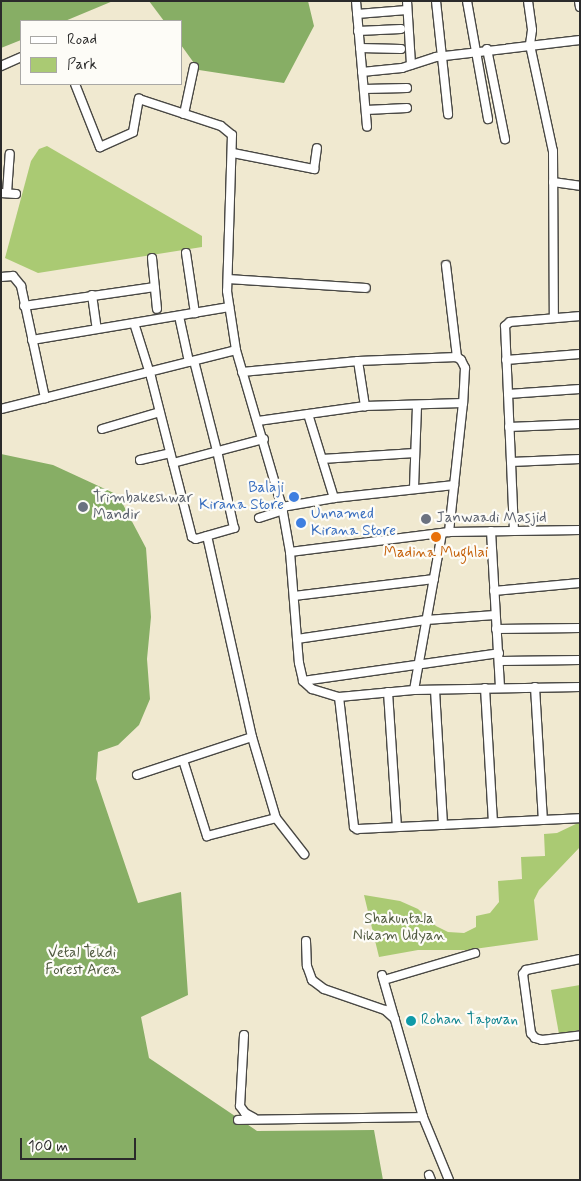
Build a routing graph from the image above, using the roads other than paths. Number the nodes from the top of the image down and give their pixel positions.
1 (356, 1) edge
2 (407, 1) edge
3 (436, 1) edge
4 (467, 1) edge
5 (528, 1) edge
6 (579, 1) edge
7 (580, 8) edge
8 (408, 10) junction
9 (357, 14) junction
10 (401, 29) dead end
11 (358, 31) junction
12 (580, 40) edge
13 (530, 44) junction
14 (360, 48) junction
15 (401, 49) dead end
16 (486, 50) junction
17 (475, 52) junction
18 (20, 56) edge
19 (442, 56) junction
20 (411, 65) junction
21 (1, 66) edge
22 (194, 68) dead end
23 (362, 72) junction
24 (75, 85) edge
25 (407, 88) dead end
26 (364, 89) junction
27 (408, 108) dead end
28 (366, 110) junction
29 (184, 114) junction
30 (448, 114) dead end
31 (488, 119) dead end
32 (366, 127) dead end
33 (506, 139) dead end
34 (317, 148) dead end
35 (233, 153) junction
36 (10, 154) dead end
37 (553, 182) junction
38 (580, 186) edge
39 (4, 193) edge
40 (16, 194) dead end
41 (186, 253) dead end
42 (152, 258) dead end
43 (446, 265) dead end
44 (1, 277) edge
45 (228, 280) junction
46 (155, 287) junction
47 (366, 288) dead end
48 (92, 295) junction
49 (24, 306) junction
50 (230, 308) junction
51 (157, 309) dead end
52 (196, 313) junction
53 (179, 316) junction
54 (580, 316) edge
55 (554, 318) junction
56 (134, 323) junction
57 (97, 329) junction
58 (32, 340) junction
59 (236, 350) junction
60 (580, 354) edge
61 (457, 357) junction
62 (506, 360) junction
63 (358, 361) junction
64 (192, 362) junction
65 (149, 372) junction
66 (242, 372) junction
67 (580, 389) edge
68 (508, 394) junction
69 (45, 398) junction
70 (464, 403) junction
71 (417, 405) junction
72 (364, 406) junction
73 (1, 409) edge
74 (160, 412) junction
75 (308, 414) junction
76 (258, 421) junction
77 (580, 424) edge
78 (509, 427) junction
79 (102, 429) dead end
80 (264, 439) junction
81 (218, 451) junction
82 (170, 454) junction
83 (416, 454) junction
84 (322, 459) junction
85 (580, 459) edge
86 (140, 460) dead end
87 (511, 462) junction
88 (173, 463) junction
89 (454, 485) junction
90 (414, 488) junction
91 (334, 498) junction
92 (282, 509) junction
93 (259, 518) dead end
94 (580, 530) edge
95 (491, 531) junction
96 (514, 531) junction
97 (445, 532) junction
98 (208, 536) junction
99 (290, 552) junction
100 (434, 579) junction
101 (580, 583) edge
102 (494, 591) junction
103 (294, 596) junction
104 (495, 615) junction
105 (426, 620) junction
106 (580, 628) edge
107 (496, 629) junction
108 (297, 639) junction
109 (500, 657) junction
110 (580, 660) edge
111 (419, 664) junction
112 (303, 681) junction
113 (580, 686) edge
114 (535, 687) junction
115 (484, 688) junction
116 (500, 688) junction
117 (414, 690) junction
118 (435, 690) junction
119 (388, 692) junction
120 (339, 696) junction
121 (252, 737) junction
122 (183, 760) junction
123 (137, 775) dead end
124 (276, 818) junction
125 (580, 818) edge
126 (543, 820) junction
127 (493, 822) junction
128 (442, 825) junction
129 (396, 828) junction
130 (304, 854) dead end
131 (306, 941) dead end
132 (475, 953) dead end
133 (580, 959) edge
134 (395, 1019) junction
135 (244, 1035) dead end
136 (580, 1035) edge
137 (423, 1117) junction
138 (256, 1119) junction
139 (238, 1120) dead end
140 (448, 1180) edge

1 - 9 street
2 - 8 street
3 - 19 street
4 - 17 street
5 - 13 street
6 - 7 street
8 - 9 street
8 - 20 street
9 - 11 street
10 - 11 street
11 - 14 street
12 - 13 street
13 - 16 street
13 - 37 street
14 - 15 street
14 - 23 street
16 - 17 street
16 - 33 street
17 - 19 street
17 - 31 street
18 - 21 street
19 - 20 street
19 - 30 street
20 - 23 street
22 - 29 street
23 - 26 street
24 - 29 street
25 - 26 street
26 - 28 street
27 - 28 street
28 - 32 street
29 - 35 street
34 - 35 street
35 - 45 street
36 - 39 street
37 - 38 street
37 - 55 street
39 - 40 street
41 - 52 street
42 - 46 street
43 - 61 street
44 - 49 street
45 - 47 street
45 - 50 street
46 - 48 street
46 - 51 street
48 - 49 street
48 - 57 street
49 - 58 street
50 - 52 street
50 - 59 street
52 - 53 street
53 - 56 street
53 - 64 street
54 - 55 street
55 - 62 street
56 - 57 street
56 - 65 street
57 - 58 street
58 - 69 street
59 - 64 street
59 - 66 street
60 - 62 street
61 - 63 street
61 - 70 street
62 - 68 street
63 - 66 street
63 - 72 street
64 - 65 street
64 - 81 street
65 - 69 street
65 - 74 street
66 - 76 street
67 - 68 street
68 - 78 street
69 - 73 street
70 - 71 street
70 - 89 street
71 - 72 street
71 - 83 street
72 - 75 street
74 - 79 street
74 - 82 street
75 - 76 street
75 - 84 street
76 - 80 street
77 - 78 street
78 - 87 street
80 - 81 street
80 - 92 street
81 - 88 street
81 - 98 street
82 - 86 street
82 - 88 street
83 - 84 street
83 - 90 street
84 - 91 street
85 - 87 street
87 - 96 street
88 - 98 street
89 - 90 street
89 - 97 street
90 - 91 street
91 - 92 street
92 - 93 street
92 - 99 street
94 - 96 street
95 - 96 street
95 - 97 street
95 - 102 street
97 - 99 street
97 - 100 street
98 - 121 street
99 - 103 street
100 - 103 street
100 - 105 street
101 - 102 street
102 - 104 street
103 - 108 street
104 - 105 street
104 - 107 street
105 - 108 street
105 - 111 street
106 - 107 street
107 - 109 street
108 - 112 street
109 - 110 street
109 - 111 street
109 - 116 street
111 - 112 street
111 - 117 street
112 - 120 street
113 - 114 street
114 - 116 street
114 - 126 street
115 - 116 street
115 - 118 street
115 - 127 street
117 - 118 street
117 - 119 street
118 - 128 street
119 - 120 street
119 - 129 street
120 - 129 street
121 - 122 street
121 - 124 street
122 - 123 street
122 - 124 street
124 - 130 street
125 - 126 street
126 - 127 street
127 - 128 street
128 - 129 street
131 - 134 street
132 - 134 street
133 - 136 street
134 - 137 street
135 - 138 street
137 - 138 street
137 - 140 street
138 - 139 street

